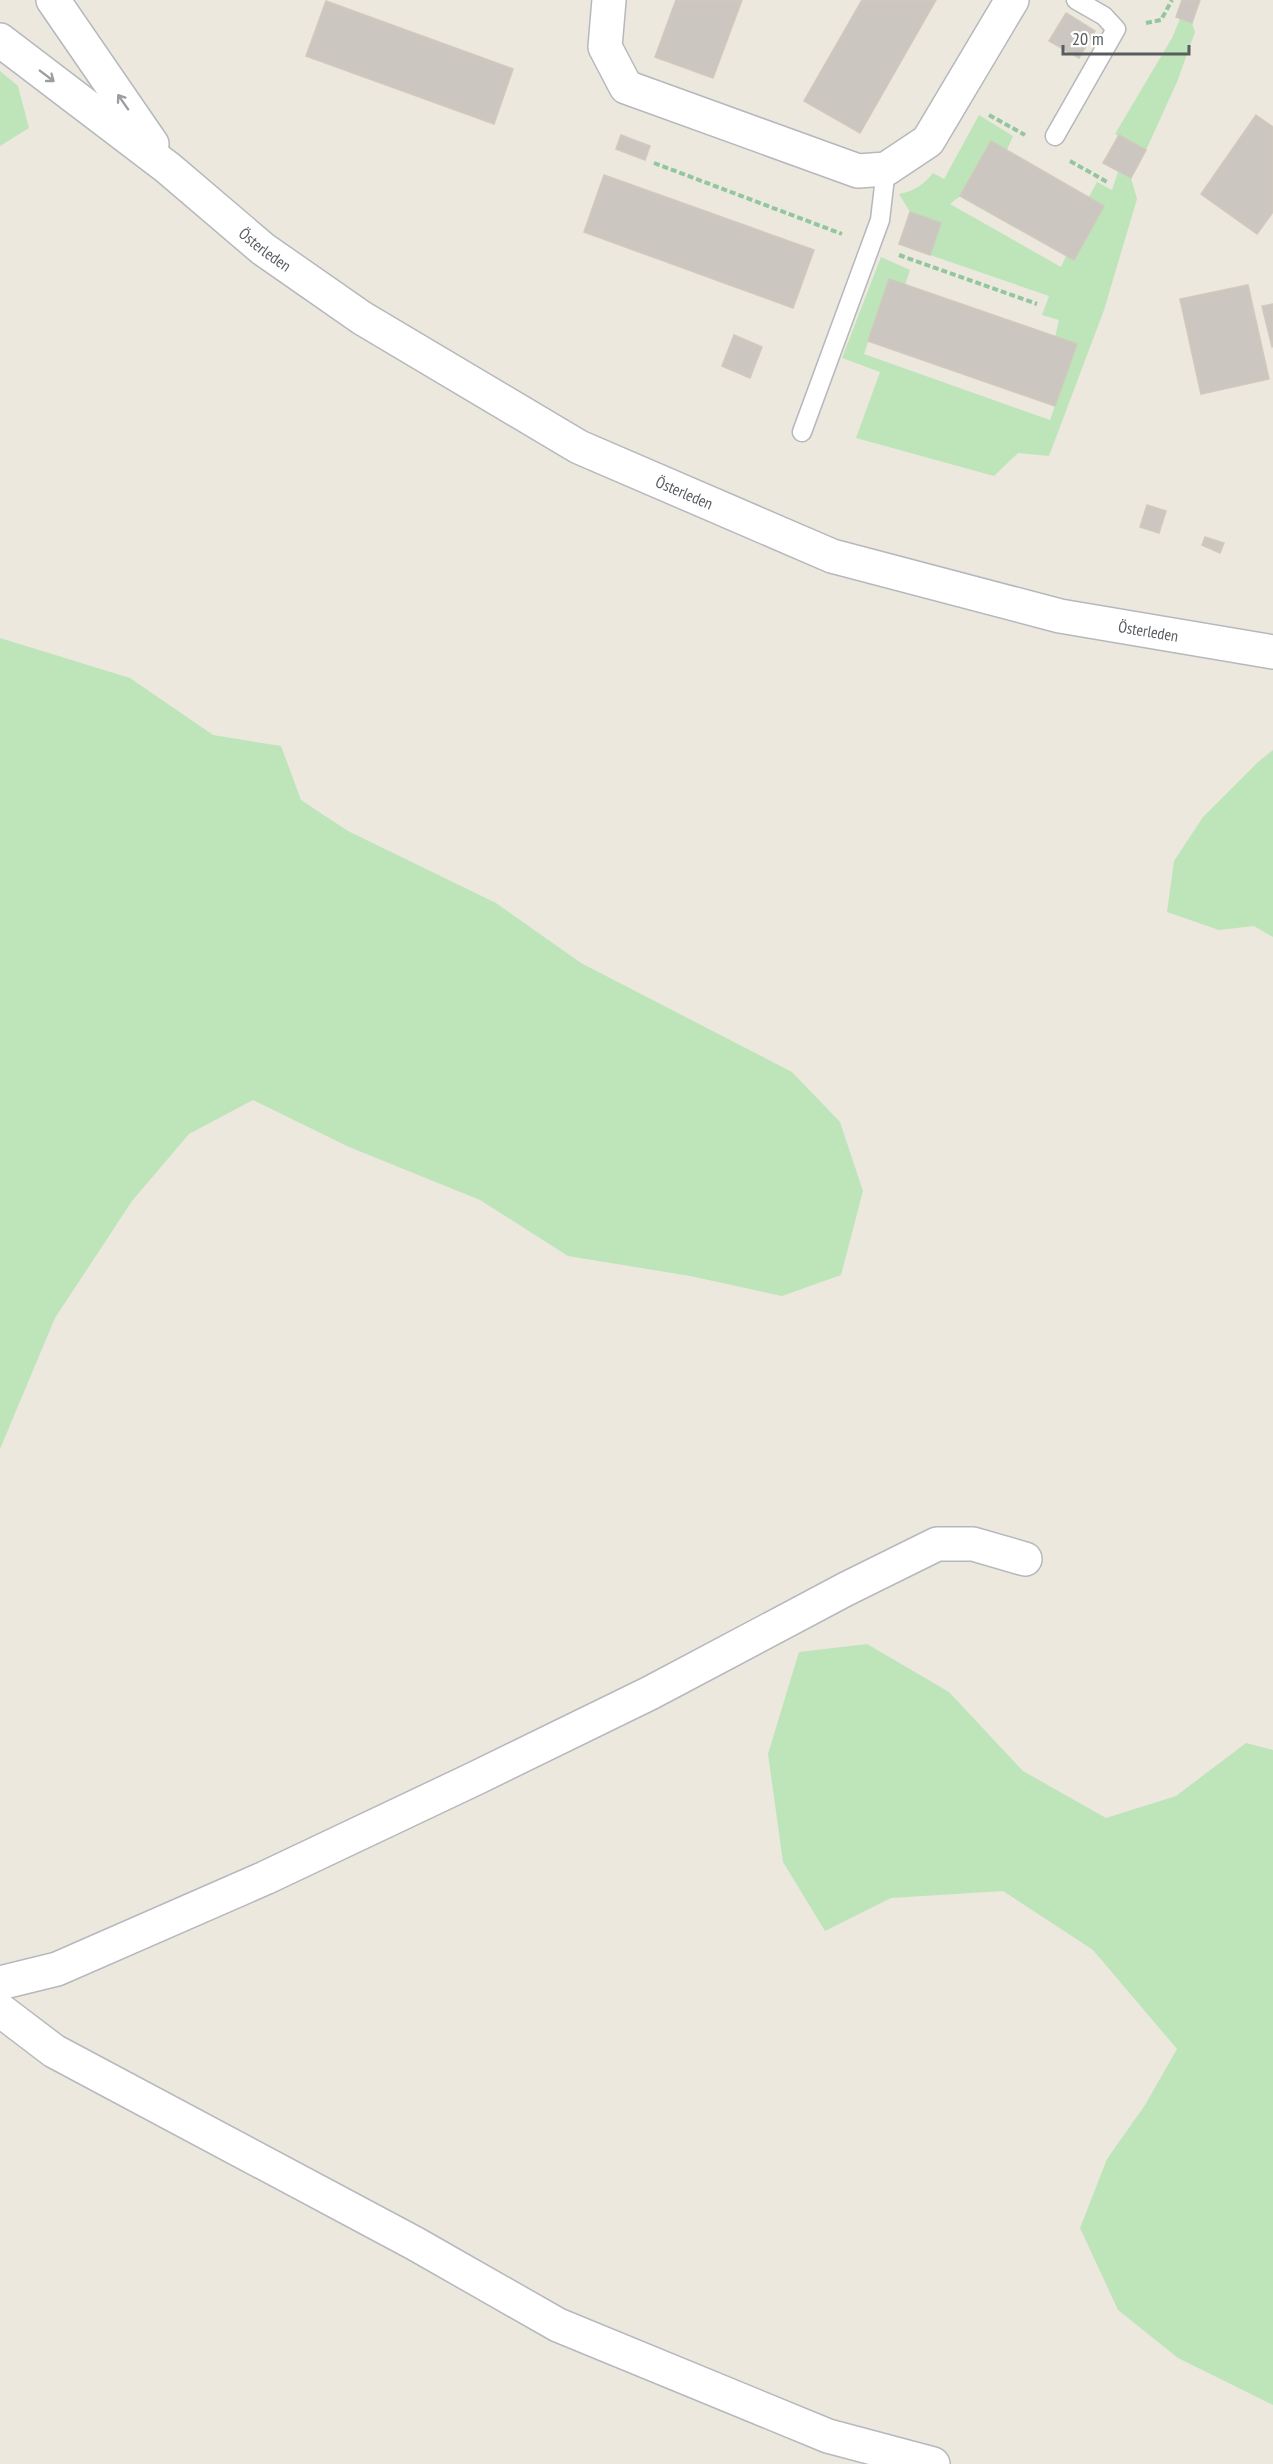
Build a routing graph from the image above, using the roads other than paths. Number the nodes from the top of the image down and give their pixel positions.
1 (53, 0) edge
2 (609, 0) edge
3 (1012, 0) edge
4 (1076, 0) edge
5 (0, 40) edge
6 (1055, 136) dead end
7 (168, 168) junction
8 (886, 169) junction
9 (802, 432) dead end
10 (1273, 652) edge
11 (1025, 1559) dead end
12 (0, 1983) edge
13 (0, 2010) edge
14 (933, 2464) edge

7 -> 1 street, Österleden
2 - 8 street
3 - 8 street
4 - 6 lane
5 -> 7 street, Österleden
7 - 10 street, Österleden
8 - 9 lane
11 - 12 street
13 - 14 street

